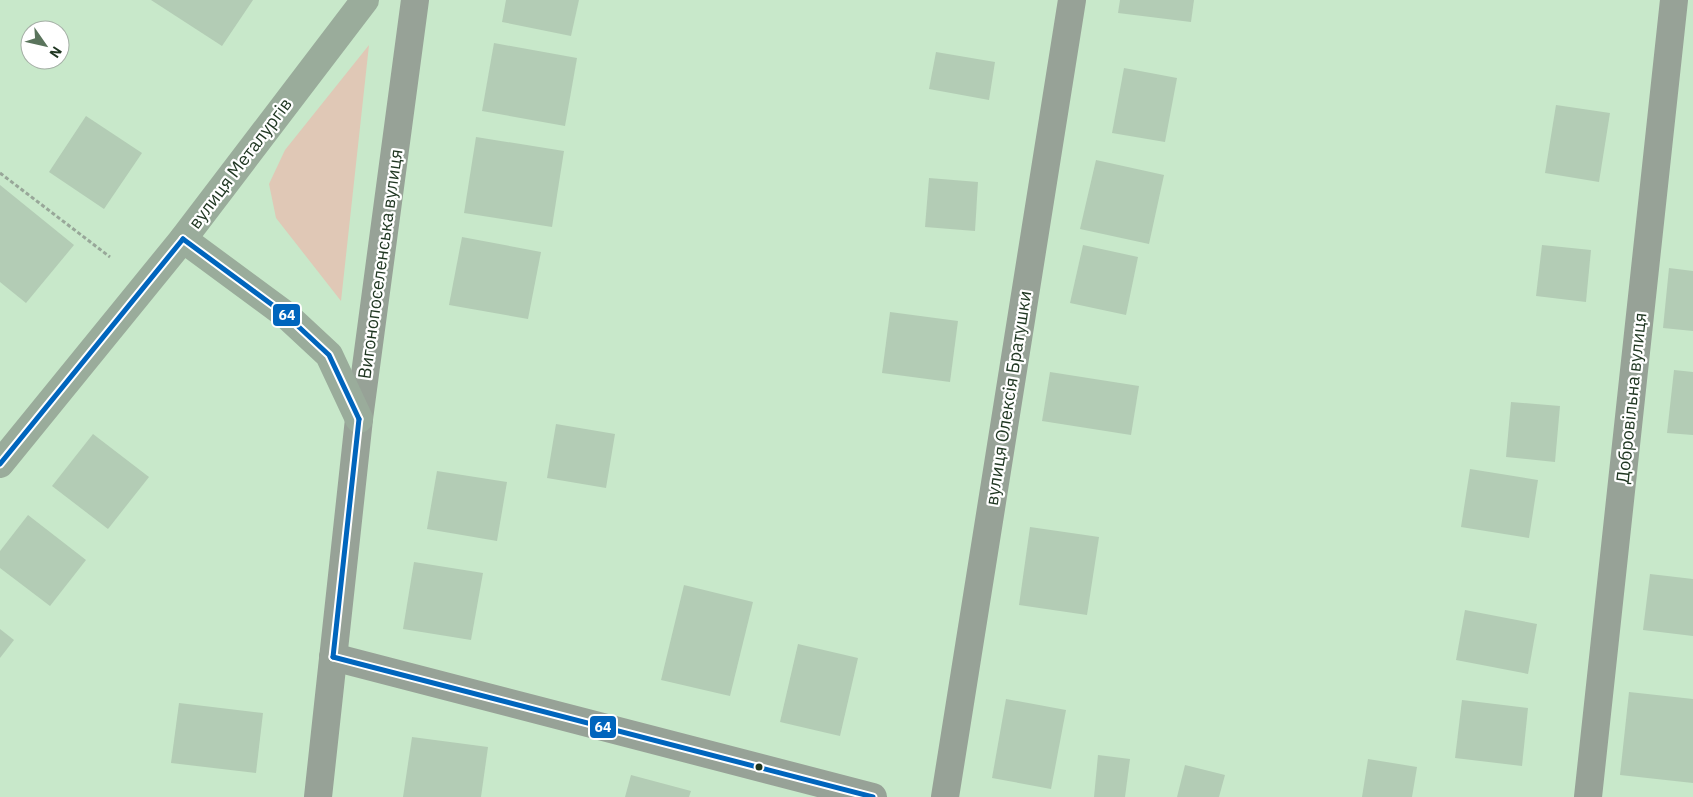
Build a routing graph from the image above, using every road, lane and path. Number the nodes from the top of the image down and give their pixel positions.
1 (365, 0) edge
2 (415, 0) edge
3 (1072, 0) edge
4 (1674, 0) edge
5 (0, 173) edge
6 (183, 239) junction
7 (110, 257) dead end
8 (359, 419) junction
9 (0, 464) edge
10 (334, 657) junction
11 (318, 797) edge
12 (873, 797) edge
13 (945, 797) edge
14 (1588, 797) edge

1 - 6 main road, вулиця Металургів
2 - 8 street, Вигонопоселенська вулиця
3 - 13 street, вулиця Олексія Братушки
4 - 14 street, Добровільна вулиця
5 - 7 path
6 - 8 main road
6 - 9 main road, вулиця Металургів
8 - 10 street, Вигонопоселенська вулиця
10 - 11 street, Вигонопоселенська вулиця
10 - 12 street

